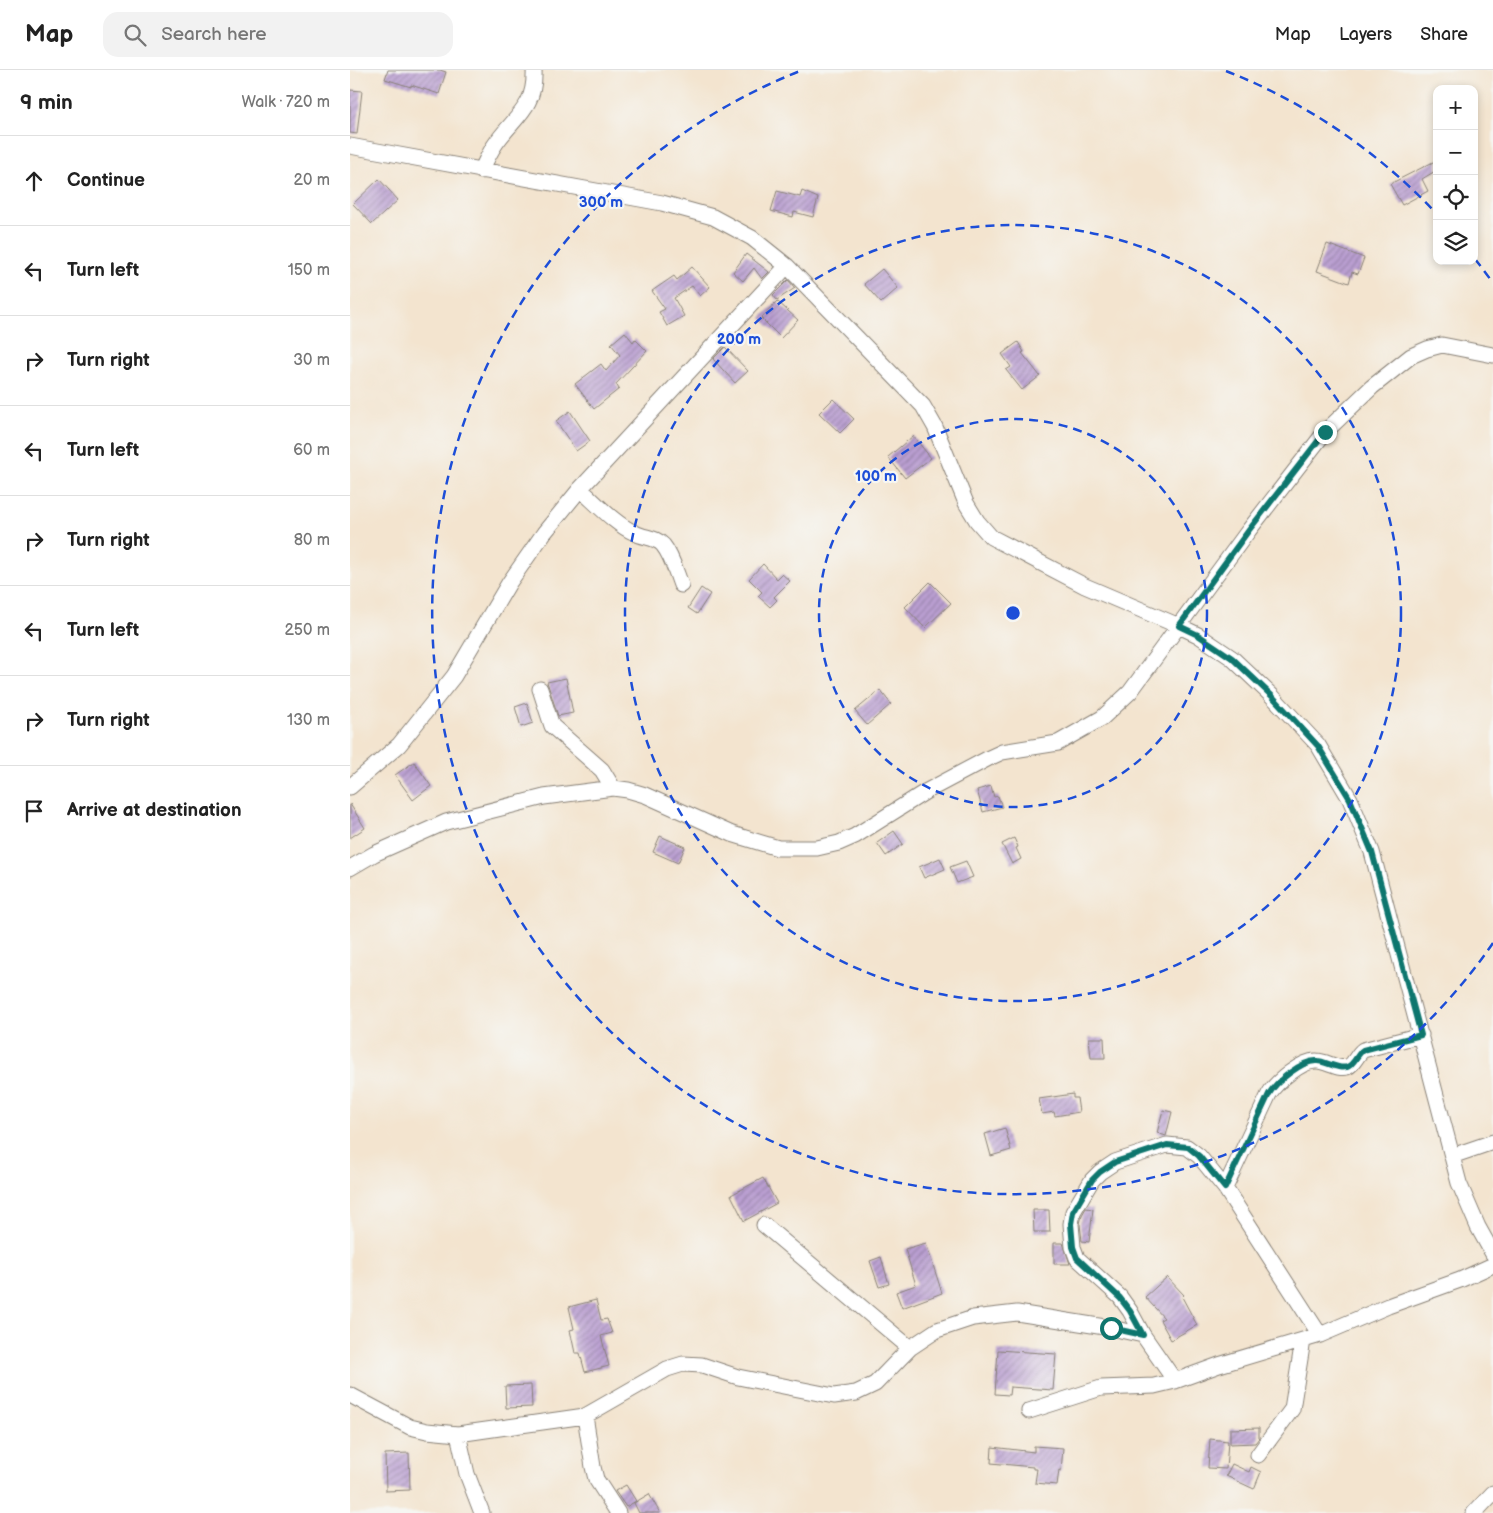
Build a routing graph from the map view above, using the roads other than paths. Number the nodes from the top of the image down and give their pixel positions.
1 (534, 70) edge
2 (350, 146) edge
3 (481, 170) junction
4 (787, 266) junction
5 (1493, 355) edge
6 (580, 489) junction
7 (682, 585) dead end
8 (1179, 626) junction
9 (540, 689) dead end
10 (350, 787) edge
11 (613, 788) junction
12 (350, 868) edge
13 (1421, 1035) junction
14 (1493, 1142) edge
15 (1452, 1156) junction
16 (1225, 1188) junction
17 (764, 1224) dead end
18 (1493, 1254) edge
19 (1493, 1265) edge
20 (1143, 1335) junction
21 (1320, 1335) junction
22 (1304, 1340) junction
23 (910, 1348) junction
24 (1175, 1381) junction
25 (350, 1395) edge
26 (1028, 1411) dead end
27 (585, 1416) junction
28 (458, 1434) junction
29 (1258, 1455) dead end
30 (1493, 1494) edge
31 (482, 1513) edge
32 (618, 1513) edge
33 (1474, 1513) edge

1 - 3 street
2 - 3 street
3 - 4 street
4 - 6 street
4 - 8 street
5 - 8 street
6 - 7 street
6 - 10 street
8 - 11 street
8 - 13 street
9 - 11 street
11 - 12 street
13 - 15 street
13 - 16 street
14 - 15 street
15 - 18 street
16 - 20 street
16 - 21 street
17 - 23 street
19 - 21 street
20 - 23 street
20 - 24 street
21 - 22 street
22 - 24 street
22 - 29 street
23 - 27 street
24 - 26 street
25 - 28 street
27 - 28 street
27 - 32 street
28 - 31 street
30 - 33 street

